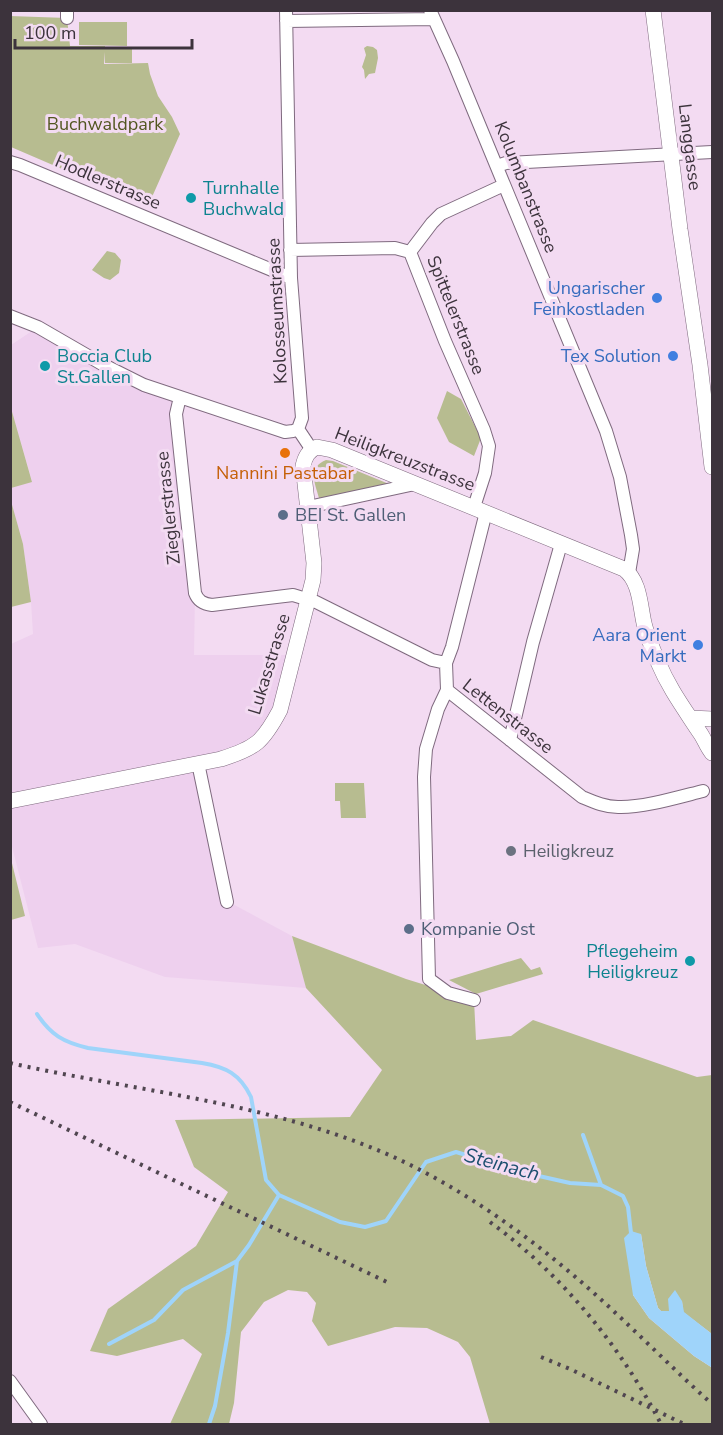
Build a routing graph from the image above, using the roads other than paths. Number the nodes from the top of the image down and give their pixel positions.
1 (653, 10) edge
2 (432, 15) edge
3 (286, 16) edge
4 (712, 152) edge
5 (671, 154) junction
6 (10, 162) edge
7 (497, 166) junction
8 (504, 185) junction
9 (290, 249) junction
10 (410, 252) junction
11 (291, 278) junction
12 (10, 316) edge
13 (180, 397) junction
14 (298, 429) junction
15 (312, 450) junction
16 (712, 467) edge
17 (415, 484) junction
18 (308, 507) junction
19 (480, 509) junction
20 (561, 544) junction
21 (629, 573) junction
22 (309, 600) junction
23 (212, 604) joint
24 (446, 663) junction
25 (447, 690) junction
26 (690, 718) junction
27 (712, 719) edge
28 (706, 734) edge
29 (510, 740) junction
30 (712, 753) edge
31 (198, 763) junction
32 (703, 791) dead end
33 (10, 801) edge
34 (227, 902) dead end
35 (474, 999) dead end
36 (10, 1381) edge
37 (41, 1425) edge

1 - 5 main road, Langgasse
2 - 3 street
2 - 7 street, Kolumbanstrasse
3 - 9 street, Kolosseumstrasse
4 - 5 street
5 - 7 street
5 - 16 main road, Langgasse
6 - 11 street, Hodlerstrasse
7 - 8 street, Kolumbanstrasse
8 - 10 street
8 - 21 street, Kolumbanstrasse
9 - 10 street, Spittelerstrasse
9 - 11 street, Kolosseumstrasse
10 - 19 street, Spittelerstrasse
11 - 14 street, Kolosseumstrasse
12 - 13 street
13 - 14 street
13 - 23 street, Zieglerstrasse
14 - 15 street, Heiligkreuzstrasse
15 - 17 main road, Heiligkreuzstrasse
15 - 18 main road, Lukasstrasse
17 - 18 street
17 - 19 main road, Heiligkreuzstrasse
18 - 22 main road, Lukasstrasse
19 - 20 main road, Heiligkreuzstrasse
19 - 24 street, Spittelerstrasse
20 - 21 main road, Heiligkreuzstrasse
20 - 29 street
21 - 26 main road, Kolumbanstrasse
22 - 23 street, Lettenstrasse
22 - 24 street, Lettenstrasse
22 - 31 main road, Lukasstrasse
24 - 25 street, Lettenstrasse
25 - 29 street, Lettenstrasse
25 - 35 street
26 - 27 main road
26 - 28 main road, Kolumbanstrasse
28 - 30 main road, Kolumbanstrasse
29 - 32 street, Lettenstrasse
31 - 33 main road, Lukasstrasse
31 - 34 street
36 - 37 street

